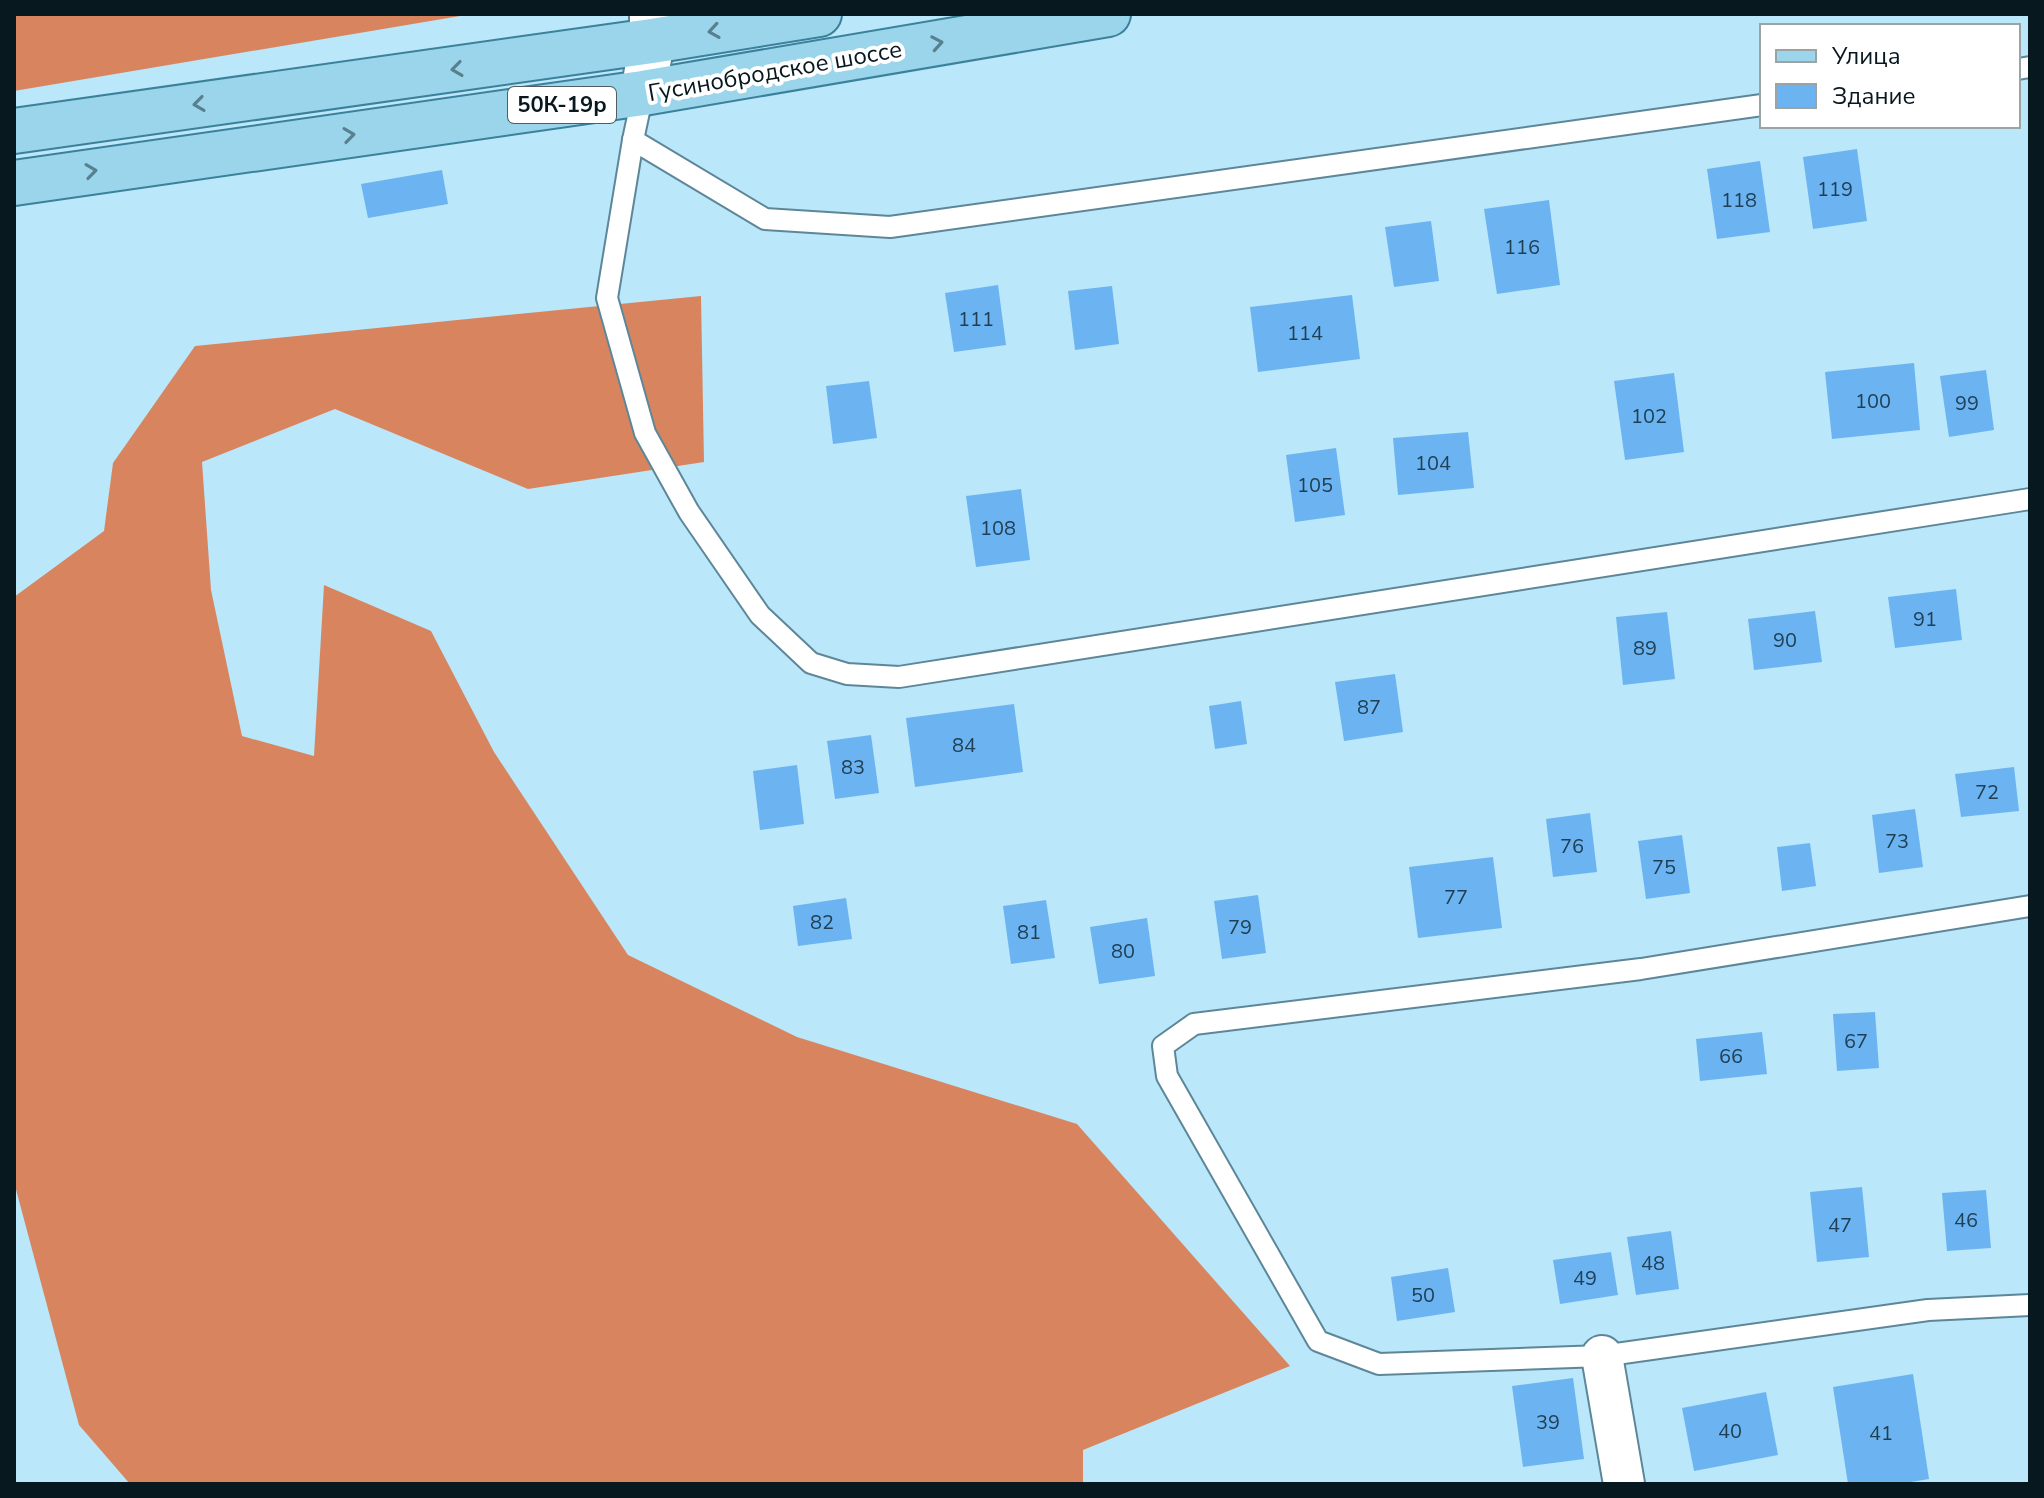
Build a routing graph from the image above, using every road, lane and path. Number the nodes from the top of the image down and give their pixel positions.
1 (819, 14) edge
2 (1108, 14) edge
3 (652, 28) edge
4 (643, 93) junction
5 (1760, 105) edge
6 (14, 131) edge
7 (633, 140) junction
8 (14, 183) edge
9 (2030, 499) edge
10 (2030, 906) edge
11 (2030, 1305) edge
12 (1602, 1356) junction
13 (1624, 1484) edge

1 -> 3 main road, Гусинобродское шоссе / 50К-19р
4 -> 2 main road, Гусинобродское шоссе / 50К-19р
3 - 4 street
3 -> 6 main road, Гусинобродское шоссе / 50К-19р
4 - 7 lane
8 -> 4 main road, Гусинобродское шоссе / 50К-19р
5 - 7 lane
7 - 9 lane
10 - 12 lane
11 - 12 lane
12 - 13 street

